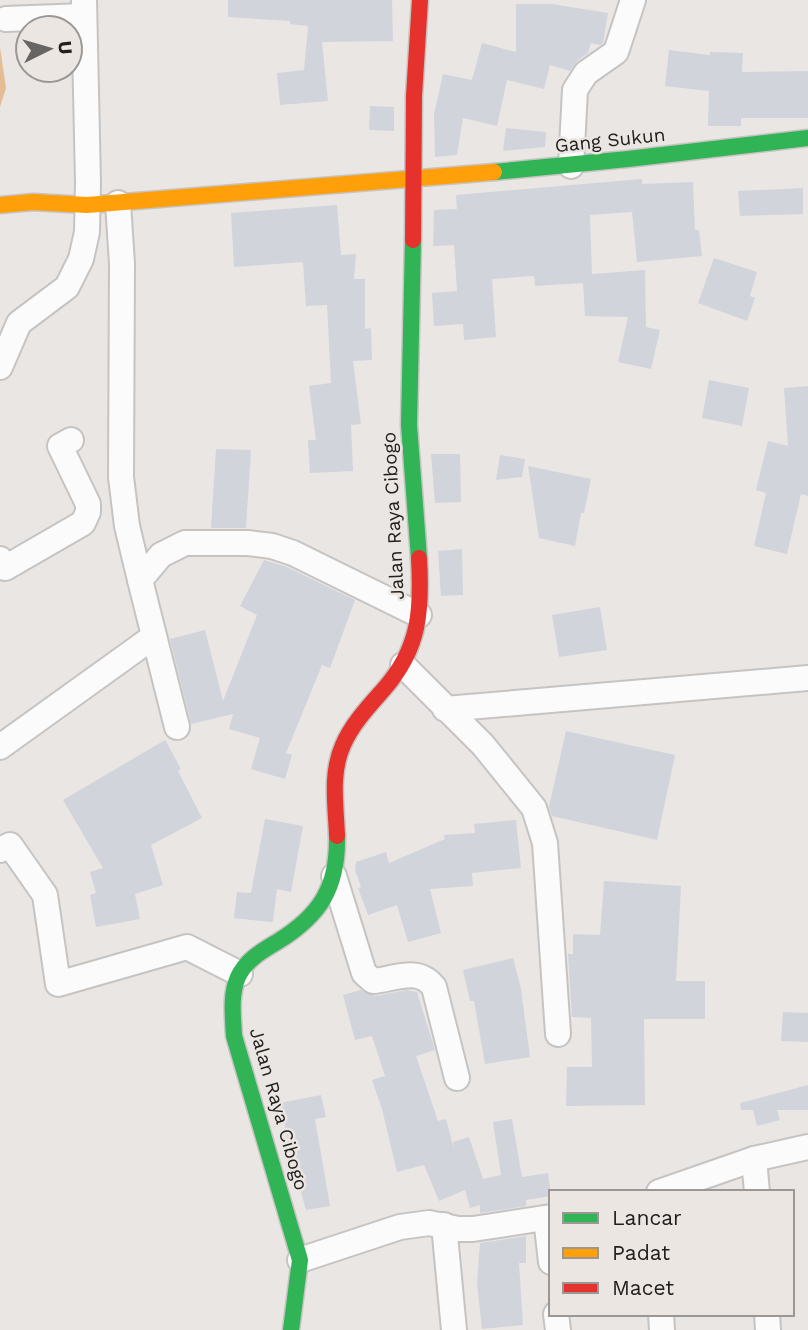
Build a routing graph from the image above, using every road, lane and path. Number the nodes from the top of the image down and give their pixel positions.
1 (420, 0) edge
2 (633, 0) edge
3 (84, 8) edge
4 (6, 19) dead end
5 (808, 138) edge
6 (571, 166) junction
7 (415, 178) junction
8 (118, 202) junction
9 (0, 205) edge
10 (87, 205) junction
11 (9, 326) edge
12 (0, 367) edge
13 (71, 440) dead end
14 (0, 559) edge
15 (140, 580) junction
16 (419, 615) junction
17 (153, 637) junction
18 (403, 665) junction
19 (808, 678) edge
20 (445, 709) junction
21 (177, 727) dead end
22 (0, 747) edge
23 (0, 850) edge
24 (334, 876) junction
25 (240, 974) junction
26 (558, 1034) dead end
27 (457, 1078) dead end
28 (808, 1147) edge
29 (754, 1159) junction
30 (665, 1190) edge
31 (757, 1190) edge
32 (548, 1218) edge
33 (444, 1225) junction
34 (300, 1260) junction
35 (292, 1330) edge
36 (454, 1330) edge

1 - 7 street, Jalan Raya Cibogo
2 - 6 street
3 - 4 street
3 - 10 street
5 - 6 street, Gang Sukun
6 - 7 street, Gang Sukun
7 - 8 street, Gang Sukun
7 - 16 street, Jalan Raya Cibogo
8 - 10 street, Gang Sukun
8 - 15 street
9 - 10 street, Gang Sukun
10 - 11 street
11 - 12 street
13 - 14 street
15 - 16 street
15 - 17 street
16 - 18 street, Jalan Raya Cibogo
17 - 21 street
17 - 22 street
18 - 20 street
18 - 24 street, Jalan Raya Cibogo
19 - 20 street
20 - 26 street
23 - 25 street
24 - 25 street, Jalan Raya Cibogo
24 - 27 street
25 - 34 street, Jalan Raya Cibogo
28 - 29 street
29 - 30 street
29 - 31 street
32 - 33 street
33 - 34 street
33 - 36 street
34 - 35 street, Jalan Raya Cibogo

